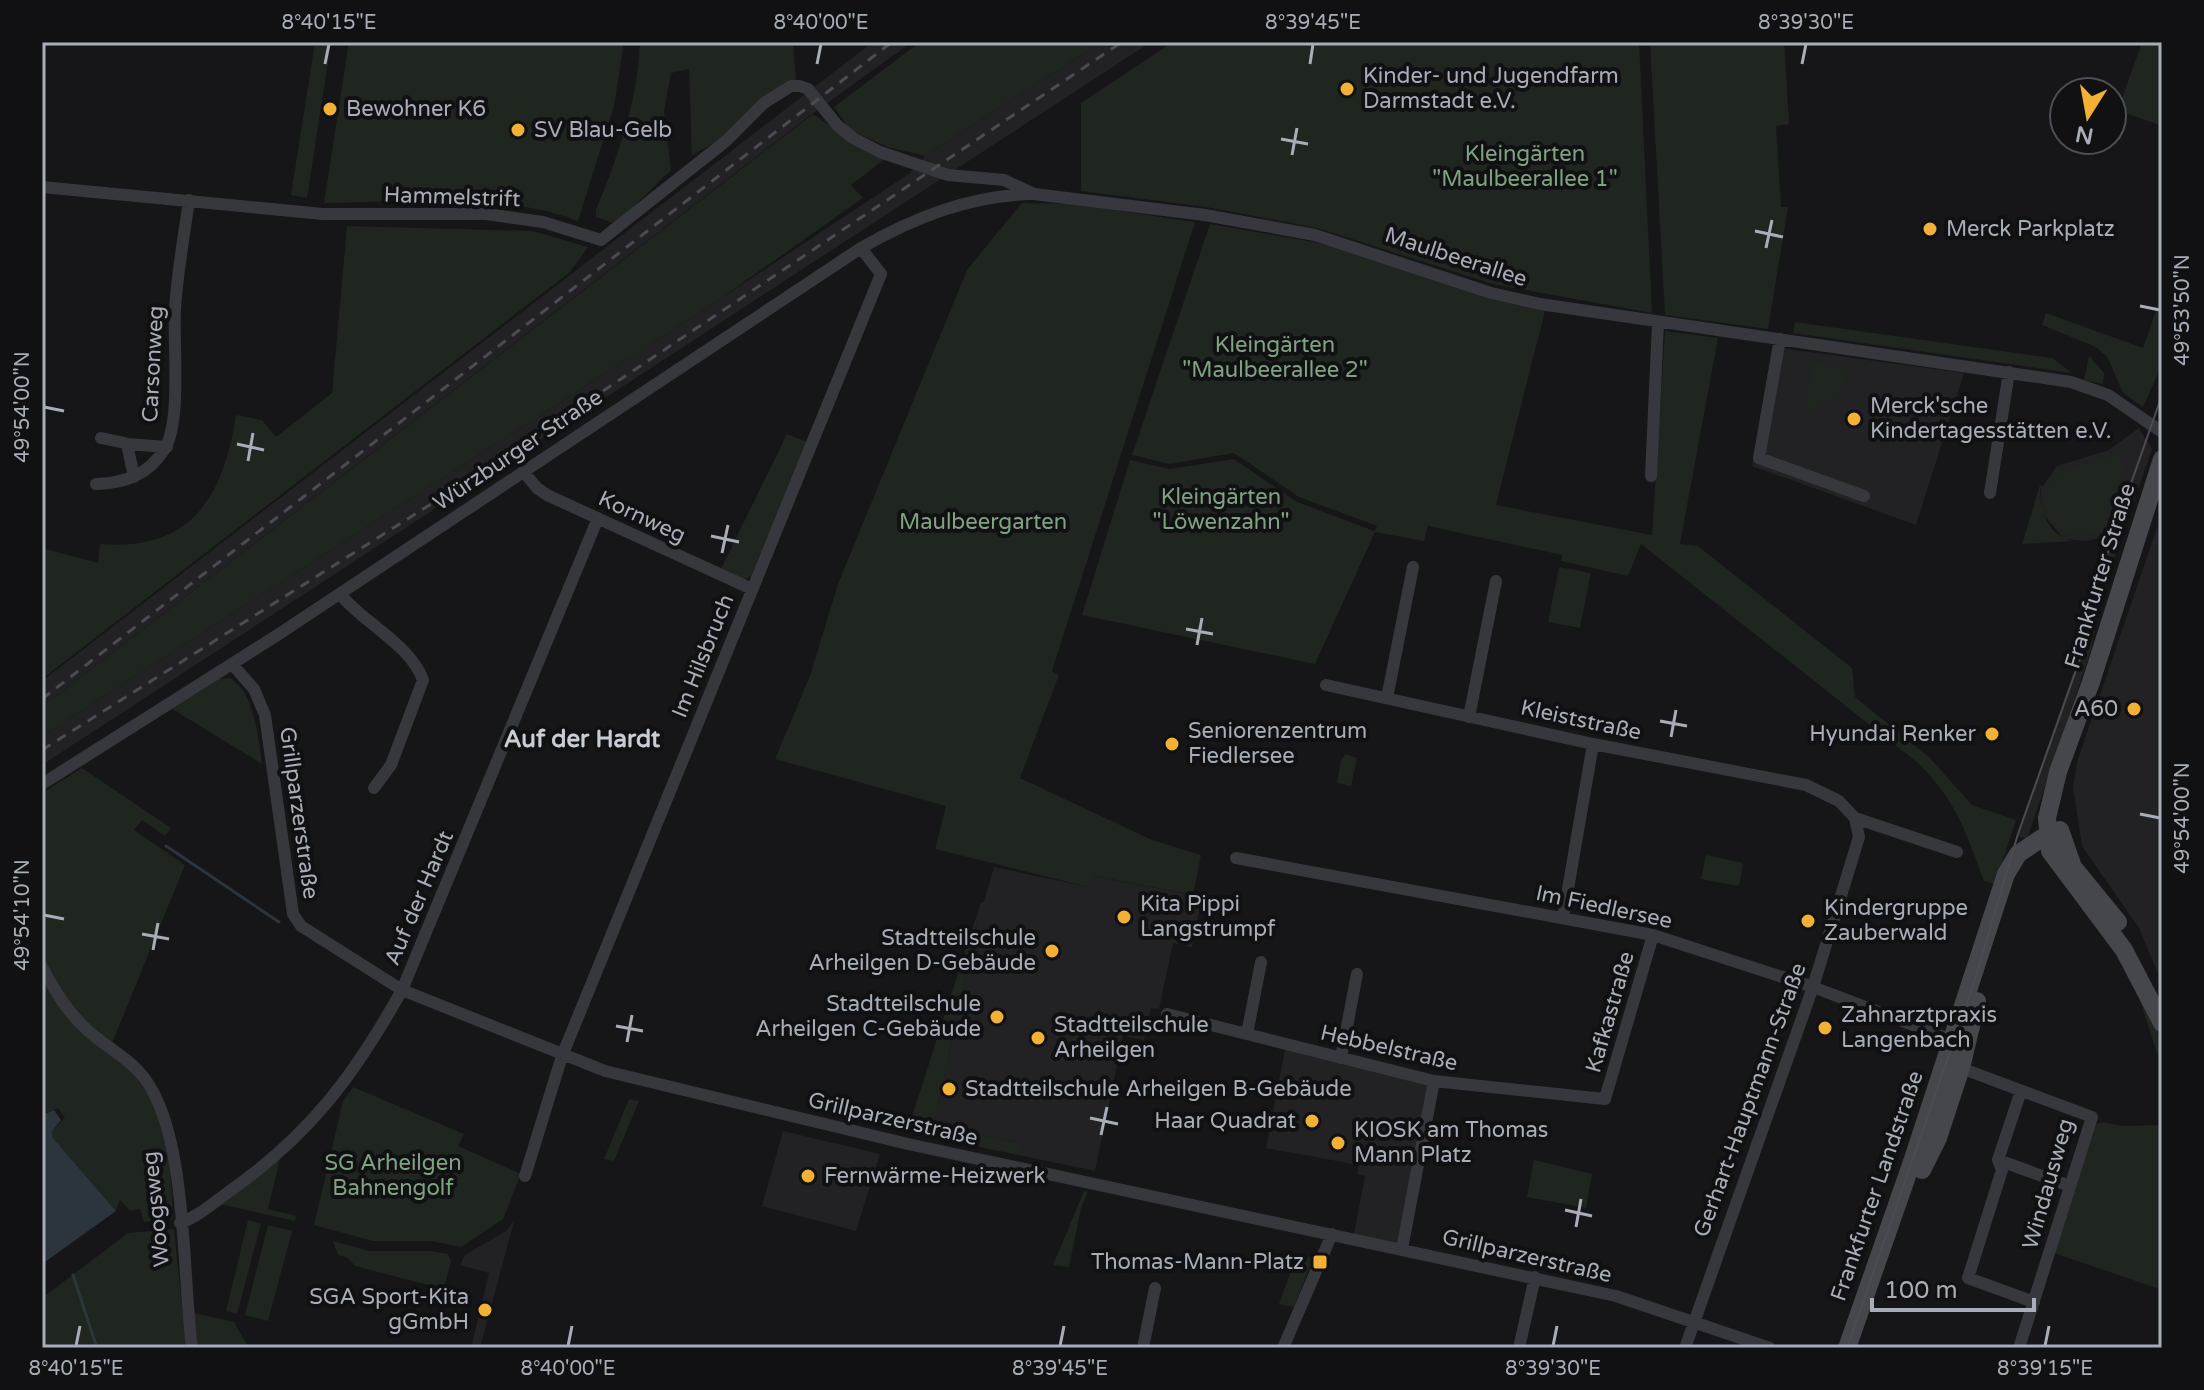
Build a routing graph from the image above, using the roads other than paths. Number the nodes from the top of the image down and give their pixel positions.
1 (804, 87) joint
2 (42, 187) edge
3 (1034, 194) junction
4 (189, 200) junction
5 (861, 248) junction
6 (1658, 323) junction
7 (1780, 339) junction
8 (2009, 372) junction
9 (2162, 432) edge
10 (101, 438) dead end
11 (125, 443) dead end
12 (167, 447) junction
13 (2162, 459) edge
14 (523, 471) junction
15 (1651, 476) dead end
16 (134, 477) junction
17 (96, 484) dead end
18 (1990, 493) dead end
19 (1864, 496) dead end
20 (598, 518) junction
21 (1413, 567) dead end
22 (1496, 581) dead end
23 (752, 589) junction
24 (340, 594) junction
25 (232, 664) junction
26 (1326, 685) dead end
27 (1387, 698) junction
28 (1469, 717) junction
29 (1593, 744) junction
30 (42, 784) edge
31 (374, 788) dead end
32 (1855, 818) junction
33 (2053, 842) junction
34 (1957, 852) dead end
35 (1236, 858) dead end
36 (1563, 918) junction
37 (1653, 935) junction
38 (1261, 962) dead end
39 (42, 967) edge
40 (1357, 974) dead end
41 (1813, 987) junction
42 (402, 990) junction
43 (1167, 1014) dead end
44 (2162, 1023) edge
45 (1247, 1034) junction
46 (1959, 1043) junction
47 (562, 1056) junction
48 (1341, 1058) junction
49 (1961, 1068) junction
50 (1434, 1081) junction
51 (2021, 1091) junction
52 (1605, 1099) joint
53 (1998, 1160) junction
54 (525, 1176) dead end
55 (2070, 1186) junction
56 (180, 1223) junction
57 (1332, 1234) junction
58 (1402, 1249) junction
59 (1535, 1277) junction
60 (1155, 1288) dead end
61 (2034, 1302) junction
62 (1693, 1322) junction
63 (192, 1348) edge
64 (1143, 1348) edge
65 (1283, 1348) edge
66 (1519, 1348) edge
67 (1685, 1348) edge
68 (1770, 1348) edge
69 (1847, 1348) edge
70 (1859, 1348) edge
71 (2019, 1348) edge

1 - 3 street, Maulbeerallee
1 - 4 street, Hammelstrift
2 - 4 street, Hammelstrift
3 - 5 street, Würzburger Straße
3 - 6 street, Maulbeerallee
4 - 12 street, Carsonweg
5 - 14 street, Würzburger Straße
5 - 23 street, Im Hilsbruch
6 - 7 street, Maulbeerallee
6 - 15 street
7 - 8 street, Maulbeerallee
7 - 19 street
8 - 9 street, Maulbeerallee
8 - 18 street
10 - 11 street, Carsonweg
12 - 16 street, Carsonweg
12 - 16 street
13 - 33 street, Frankfurter Straße
14 - 20 street, Kornweg
14 - 24 street, Würzburger Straße
16 - 17 street
20 - 23 street, Kornweg
20 - 42 street, Auf der Hardt
21 - 27 street
22 - 28 street
23 - 47 street, Im Hilsbruch
24 - 25 street, Würzburger Straße
24 - 31 street
25 - 30 street, Würzburger Straße
25 - 42 street, Grillparzerstraße
26 - 27 street, Kleiststraße
27 - 28 street, Kleiststraße
28 - 29 street, Kleiststraße
29 - 32 street, Kleiststraße
29 - 36 street
32 - 34 street, Kleiststraße
32 - 41 street, Gerhart-Hauptmann-Straße
33 - 44 street, Frankfurter Straße
33 - 46 street, Frankfurter Landstraße
35 - 36 street, Im Fiedlersee
36 - 37 street, Im Fiedlersee
37 - 41 street, Im Fiedlersee
37 - 52 street, Kafkastraße
38 - 45 street
39 - 56 street, Woogsweg
40 - 48 street
41 - 46 street, Im Fiedlersee
41 - 62 street, Gerhart-Hauptmann-Straße
42 - 47 street, Grillparzerstraße
42 - 56 street, Auf der Hardt
43 - 45 street, Hebbelstraße
45 - 48 street, Hebbelstraße
46 - 49 street, Frankfurter Landstraße
46 - 69 street, Frankfurter Landstraße
47 - 54 street, Im Hilsbruch
47 - 57 street, Grillparzerstraße
48 - 50 street, Hebbelstraße
49 - 51 street, Windausweg
49 - 70 street, Frankfurter Landstraße
50 - 52 street, Hebbelstraße
50 - 58 street
51 - 53 street
51 - 55 street, Windausweg
53 - 55 street
53 - 61 street
55 - 61 street, Windausweg
56 - 63 street, Woogsweg
57 - 58 street, Grillparzerstraße
57 - 65 street
58 - 59 street, Grillparzerstraße
59 - 62 street, Grillparzerstraße
59 - 66 street
60 - 64 street
61 - 71 street, Windausweg
62 - 67 street, Gerhart-Hauptmann-Straße
62 - 68 street, Grillparzerstraße

